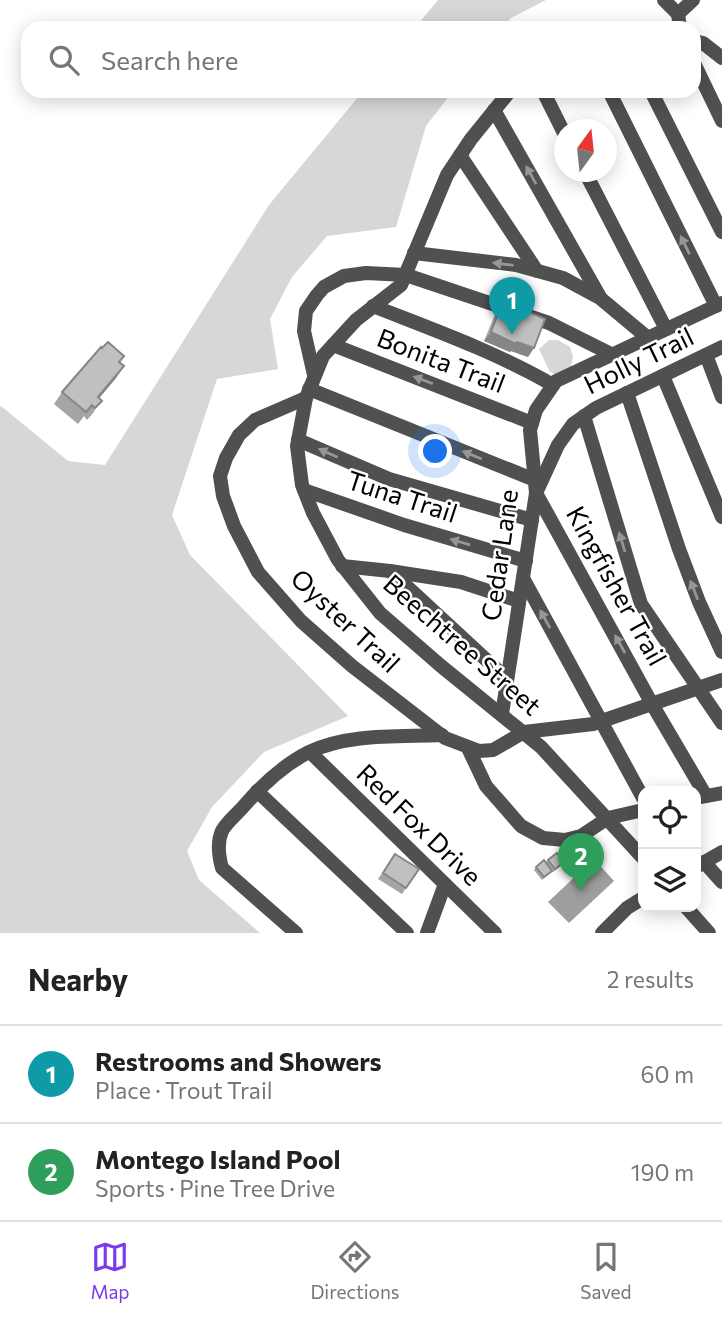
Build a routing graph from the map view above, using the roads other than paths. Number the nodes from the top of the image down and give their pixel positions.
1 (664, 0) edge
2 (693, 0) edge
3 (679, 21) edge
4 (701, 43) edge
5 (722, 58) edge
6 (701, 78) edge
7 (504, 98) edge
8 (547, 98) edge
9 (613, 98) edge
10 (655, 98) edge
11 (494, 110) junction
12 (558, 119) edge
13 (722, 121) edge
14 (460, 155) junction
15 (589, 182) edge
16 (722, 232) edge
17 (414, 253) junction
18 (537, 271) junction
19 (406, 275) junction
20 (600, 299) junction
21 (719, 305) edge
22 (373, 306) junction
23 (666, 329) junction
24 (648, 338) junction
25 (332, 345) junction
26 (722, 347) edge
27 (612, 355) junction
28 (706, 355) junction
29 (663, 376) junction
30 (553, 385) junction
31 (310, 388) junction
32 (627, 393) junction
33 (722, 397) edge
34 (584, 416) junction
35 (532, 423) junction
36 (298, 440) junction
37 (536, 486) junction
38 (304, 490) junction
39 (722, 517) edge
40 (532, 520) junction
41 (526, 561) junction
42 (342, 566) junction
43 (390, 571) junction
44 (523, 578) junction
45 (519, 601) junction
46 (722, 652) edge
47 (507, 679) junction
48 (722, 680) edge
49 (698, 688) junction
50 (652, 704) junction
51 (502, 714) junction
52 (602, 721) junction
53 (722, 723) edge
54 (524, 732) junction
55 (442, 735) junction
56 (468, 748) junction
57 (310, 752) junction
58 (695, 786) edge
59 (638, 789) edge
60 (257, 791) junction
61 (722, 793) edge
62 (701, 797) edge
63 (638, 811) edge
64 (607, 818) junction
65 (638, 852) edge
66 (722, 852) edge
67 (701, 864) edge
68 (701, 866) edge
69 (722, 882) edge
70 (445, 884) junction
71 (638, 901) edge
72 (690, 912) edge
73 (296, 933) edge
74 (407, 933) edge
75 (427, 933) edge
76 (495, 933) edge
77 (602, 933) edge
78 (709, 933) edge

1 - 3 street
2 - 3 street
4 - 5 street
6 - 13 street
7 - 11 street, Beechtree Street
8 - 12 street
21 -> 9 street
10 - 16 street
11 - 14 street, Beechtree Street
20 -> 11 street
14 - 17 street, Beechtree Street
14 - 18 street
15 - 23 street
18 -> 17 street
17 - 19 street, Beechtree Street
18 - 20 street
19 - 22 street, Beechtree Street
19 - 27 street
19 - 31 street
20 - 24 street
21 - 23 street, Cedar Lane
22 - 25 street, Beechtree Street
22 - 30 street
23 - 24 street, Cedar Lane
24 - 27 street, Cedar Lane
25 - 31 street, Beechtree Street
35 -> 25 street, Bonita Trail
26 - 28 street, Holly Trail
27 - 30 street, Cedar Lane
28 - 29 street, Holly Trail
28 - 33 street
29 - 32 street, Holly Trail
29 - 39 street
30 - 35 street, Cedar Lane
31 - 36 street, Beechtree Street
37 -> 31 street
31 - 55 street, Oyster Trail
32 - 34 street, Holly Trail
46 -> 32 street
34 - 37 street, Holly Trail
49 -> 34 street
35 - 37 street, Cedar Lane
36 - 38 street, Beechtree Street
40 -> 36 street
37 - 40 street, Cedar Lane
50 -> 37 street, Kingfisher Trail
41 -> 38 street, Tuna Trail
38 - 42 street, Beechtree Street
40 - 41 street, Cedar Lane
41 - 44 street, Cedar Lane
42 - 43 street
42 - 51 street, Beechtree Street
43 - 45 street
43 - 47 street
44 - 45 street, Cedar Lane
52 -> 44 street
45 - 47 street, Cedar Lane
47 - 51 street, Cedar Lane
48 - 49 street
49 - 50 street
49 - 53 street
50 - 52 street
50 - 58 street, Kingfisher Trail
51 - 54 street, Beechtree Street
52 - 54 street
52 - 59 street
54 - 56 street
54 - 64 street, Beechtree Street
55 - 56 street, Oyster Trail
55 - 57 street
56 - 64 street
57 - 60 street
57 - 70 street, Red Fox Drive
60 - 73 street
60 - 74 street
61 - 62 street
63 - 64 street
64 - 65 street, Beechtree Street
66 - 67 street
68 - 69 street
70 - 75 street
70 - 76 street, Red Fox Drive
71 - 77 street
72 - 78 street

